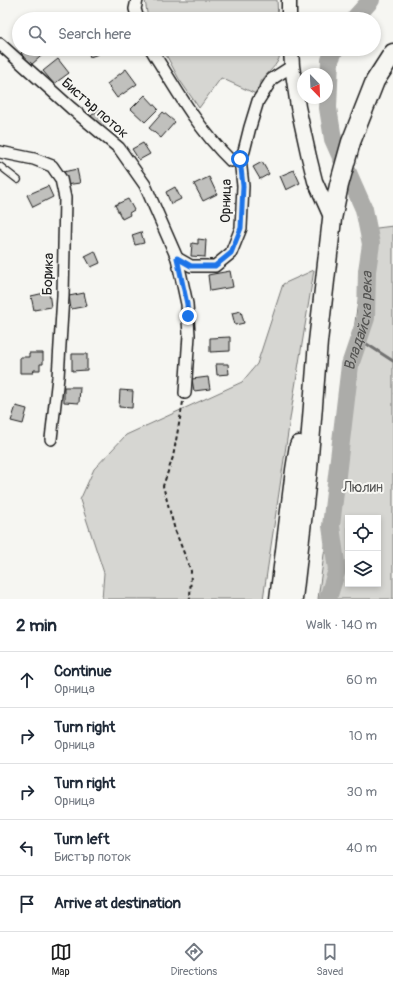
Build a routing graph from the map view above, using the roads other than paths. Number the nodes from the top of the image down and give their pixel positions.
1 (137, 0) edge
2 (289, 0) edge
3 (136, 12) edge
4 (290, 12) edge
5 (0, 44) edge
6 (393, 53) edge
7 (12, 55) edge
8 (13, 56) edge
9 (155, 56) edge
10 (291, 56) edge
11 (292, 66) junction
12 (0, 152) edge
13 (240, 159) junction
14 (0, 166) edge
15 (18, 180) dead end
16 (332, 219) junction
17 (177, 258) junction
18 (318, 342) junction
19 (185, 393) road end
20 (51, 439) dead end
21 (279, 599) edge
22 (293, 599) edge

1 - 3 street
2 - 4 street
5 - 7 street, Бистър поток
6 - 16 highway
8 - 17 street, Бистър поток
9 - 13 street, Орница
10 - 11 street
11 - 13 street, Орница
11 - 16 street
12 - 20 street, Борика
13 - 17 street, Орница
14 - 15 lane
16 - 18 highway
17 - 19 street, Бистър поток
18 - 21 highway
18 - 22 highway

